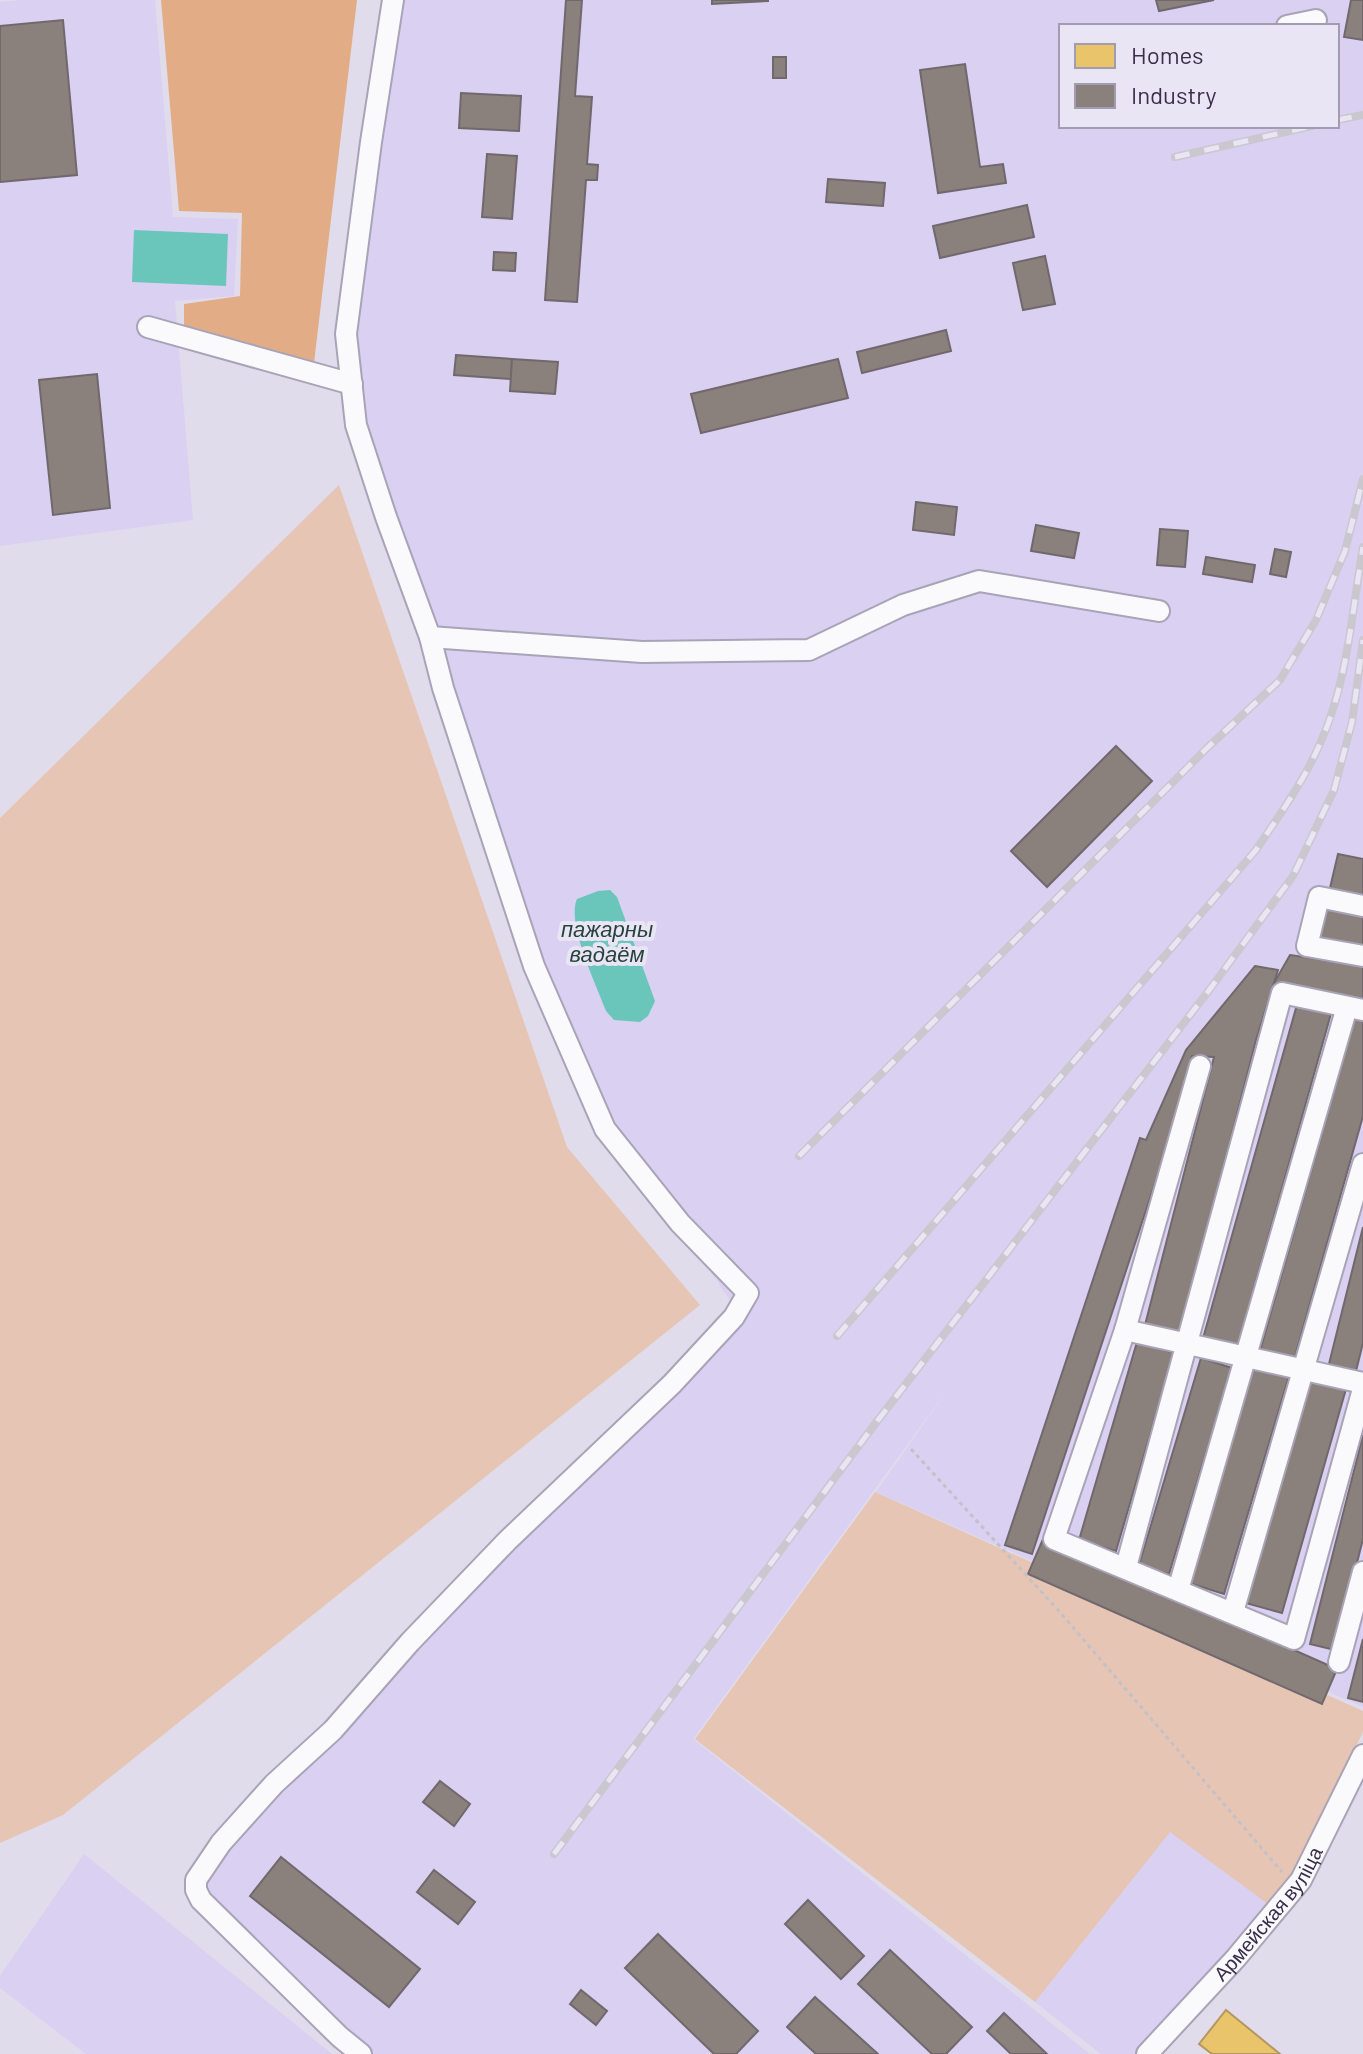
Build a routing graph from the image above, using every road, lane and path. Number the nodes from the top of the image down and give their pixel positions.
1 (393, 0) edge
2 (1314, 15) edge
3 (1292, 24) edge
4 (148, 327) dead end
5 (352, 384) junction
6 (1159, 611) dead end
7 (430, 637) junction
8 (1363, 906) edge
9 (1363, 956) edge
10 (1355, 1009) edge
11 (1200, 1066) dead end
12 (1363, 1164) edge
13 (1125, 1330) junction
14 (1189, 1345) junction
15 (1247, 1358) junction
16 (1303, 1371) junction
17 (1363, 1386) edge
18 (911, 1449) dead end
19 (1126, 1567) junction
20 (1363, 1572) edge
21 (1178, 1590) junction
22 (1233, 1612) junction
23 (1339, 1662) dead end
24 (1363, 1755) edge
25 (1294, 1887) junction
26 (361, 2054) edge
27 (1147, 2054) edge

1 - 5 street
2 - 3 street
4 - 5 street
5 - 7 street
6 - 7 street
7 - 26 street
8 - 9 street
10 - 14 street
10 - 15 street
11 - 13 street
12 - 16 street
13 - 14 street
13 - 19 street
14 - 15 street
14 - 19 street
15 - 16 street
15 - 21 street
16 - 17 street
16 - 22 street
17 - 22 street
18 - 25 path
19 - 21 street
20 - 23 street
21 - 22 street
24 - 25 street, Армейская вуліца
25 - 27 street, Армейская вуліца

